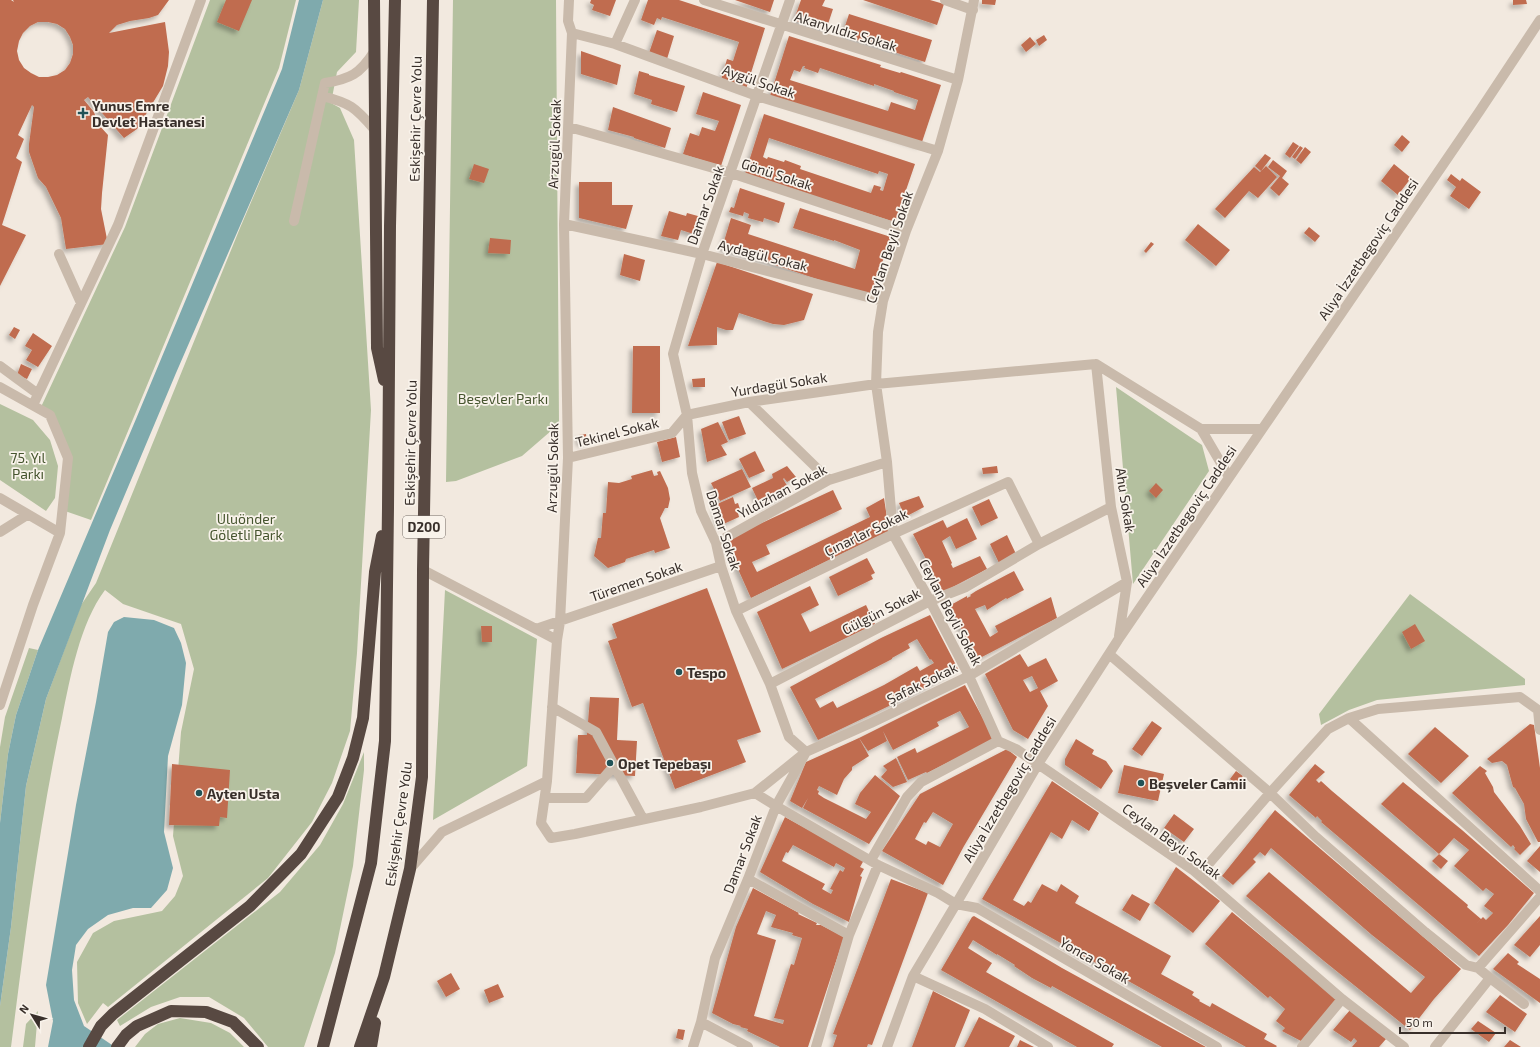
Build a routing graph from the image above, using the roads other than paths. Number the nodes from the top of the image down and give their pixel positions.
1 (201, 0) edge
2 (374, 0) edge
3 (395, 0) edge
4 (433, 0) edge
5 (569, 0) edge
6 (635, 0) edge
7 (704, 0) edge
8 (790, 0) edge
9 (945, 0) edge
10 (974, 5) edge
11 (1540, 20) edge
12 (781, 25) junction
13 (572, 33) junction
14 (615, 44) junction
15 (374, 52) junction
16 (958, 80) junction
17 (322, 96) junction
18 (757, 96) junction
19 (569, 127) junction
20 (374, 129) junction
21 (938, 151) junction
22 (731, 173) junction
23 (294, 221) dead end
24 (564, 224) junction
25 (906, 231) junction
26 (59, 254) dead end
27 (702, 254) junction
28 (883, 301) junction
29 (81, 303) junction
30 (1096, 364) junction
31 (0, 366) edge
32 (876, 384) junction
33 (0, 387) edge
34 (38, 394) junction
35 (389, 400) junction
36 (749, 402) junction
37 (33, 405) junction
38 (687, 415) junction
39 (1201, 429) junction
40 (1262, 430) junction
41 (568, 458) junction
42 (887, 462) junction
43 (1229, 478) junction
44 (829, 480) junction
45 (0, 498) edge
46 (1111, 507) junction
47 (388, 508) junction
48 (27, 515) junction
49 (0, 532) edge
50 (60, 533) junction
51 (893, 534) junction
52 (716, 543) junction
53 (1039, 544) junction
54 (721, 566) junction
55 (423, 570) junction
56 (1127, 582) junction
57 (930, 601) junction
58 (736, 611) junction
59 (560, 622) junction
60 (536, 629) junction
61 (557, 640) junction
62 (1118, 640) junction
63 (1109, 654) junction
64 (969, 676) junction
65 (770, 684) junction
66 (0, 705) edge
67 (552, 707) junction
68 (1349, 718) junction
69 (1540, 730) edge
70 (998, 741) junction
71 (806, 752) junction
72 (1038, 764) junction
73 (614, 766) junction
74 (547, 781) junction
75 (756, 793) junction
76 (1270, 793) junction
77 (545, 798) junction
78 (776, 806) junction
79 (643, 820) junction
80 (875, 862) junction
81 (410, 869) junction
82 (1199, 875) junction
83 (748, 879) junction
84 (1540, 891) edge
85 (1540, 897) edge
86 (956, 904) junction
87 (849, 935) junction
88 (1478, 968) junction
89 (913, 976) junction
90 (384, 977) junction
91 (1490, 978) junction
92 (1342, 999) junction
93 (1524, 1004) dead end
94 (701, 1022) junction
95 (89, 1047) edge
96 (117, 1047) edge
97 (258, 1047) edge
98 (323, 1047) edge
99 (360, 1047) edge
100 (371, 1047) edge
101 (693, 1047) edge
102 (748, 1047) edge
103 (816, 1047) edge
104 (887, 1047) edge
105 (1048, 1047) edge
106 (1217, 1047) edge
107 (1302, 1047) edge
108 (1404, 1047) edge
109 (1435, 1047) edge

1 - 29 street
2 - 15 highway
3 - 35 highway, Eskişehir Çevre Yolu / D200
4 - 55 highway, Eskişehir Çevre Yolu / D200
5 - 13 street, Arzugül Sokak
6 - 14 street
7 - 12 street, Akanyıldız Sokak
8 - 12 street, Damar Sokak
9 - 10 street
10 - 16 street, Ceylan Beyli Sokak
11 - 40 street, Aliya İzzetbegoviç Caddesi
12 - 16 street, Akanyıldız Sokak
12 - 18 street, Damar Sokak
13 - 14 street, Aygül Sokak
13 - 19 street, Arzugül Sokak
14 - 18 street, Aygül Sokak
15 - 17 street
15 - 20 highway
16 - 21 street, Ceylan Beyli Sokak
17 - 20 street
17 - 23 street
18 - 21 street, Aygül Sokak
18 - 22 street, Damar Sokak
19 - 22 street, Gönü Sokak
19 - 24 street, Arzugül Sokak
20 - 35 highway
21 - 25 street, Ceylan Beyli Sokak
22 - 25 street, Gönü Sokak
22 - 27 street, Damar Sokak
24 - 27 street, Aydagül Sokak
24 - 41 street, Arzugül Sokak
25 - 28 street, Ceylan Beyli Sokak
26 - 29 street
27 - 28 street, Aydagül Sokak
27 - 38 street, Damar Sokak
28 - 32 street, Ceylan Beyli Sokak
29 - 34 street
30 - 32 street, Yurdagül Sokak
30 - 39 street
30 - 46 street, Ahu Sokak
31 - 34 street
32 - 36 street, Yurdagül Sokak
32 - 42 street, Ceylan Beyli Sokak
33 - 37 street
34 - 37 street
35 - 47 highway, Eskişehir Çevre Yolu / D200
36 - 38 street, Yurdagül Sokak
36 - 44 street
37 - 50 street
38 - 41 street, Tekinel Sokak
38 - 52 street, Damar Sokak
39 - 40 street
39 - 43 street
40 - 43 street, Aliya İzzetbegoviç Caddesi
41 - 59 street, Arzugül Sokak
42 - 44 street, Yıldızhan Sokak
42 - 51 street, Ceylan Beyli Sokak
43 - 62 street, Aliya İzzetbegoviç Caddesi
44 - 52 street, Yıldızhan Sokak
45 - 48 street
46 - 53 street, Gülgün Sokak
46 - 56 street, Ahu Sokak
47 - 95 highway
47 - 98 highway, Eskişehir Çevre Yolu / D200
48 - 49 street
48 - 50 street
50 - 66 street
51 - 53 street, Çınarlar Sokak
51 - 57 street, Ceylan Beyli Sokak
51 - 58 street, Çınarlar Sokak
52 - 54 street, Damar Sokak
53 - 57 street, Gülgün Sokak
54 - 58 street, Damar Sokak
54 - 59 street, Türemen Sokak
55 - 60 street
55 - 81 highway, Eskişehir Çevre Yolu / D200
56 - 62 street, Ahu Sokak
56 - 64 street, Şafak Sokak
57 - 64 street, Ceylan Beyli Sokak
57 - 65 street, Gülgün Sokak
58 - 65 street, Damar Sokak
59 - 60 street, Türemen Sokak
59 - 61 street, Arzugül Sokak
60 - 61 street
61 - 67 street, Arzugül Sokak
62 - 63 street, Aliya İzzetbegoviç Caddesi
63 - 72 street, Aliya İzzetbegoviç Caddesi
63 - 76 street
64 - 70 street, Ceylan Beyli Sokak
64 - 71 street, Şafak Sokak
65 - 71 street, Damar Sokak
67 - 73 street
67 - 74 street, Arzugül Sokak
68 - 69 street
68 - 76 street
68 - 84 street
70 - 72 street, Ceylan Beyli Sokak
70 - 80 street
71 - 75 street, Şafak Sokak
71 - 78 street, Damar Sokak
72 - 82 street, Ceylan Beyli Sokak
72 - 86 street, Aliya İzzetbegoviç Caddesi
73 - 77 street
73 - 79 street
74 - 77 street, Arzugül Sokak
74 - 81 street
75 - 78 street
75 - 79 street
76 - 82 street
76 - 88 street
77 - 79 street, Arzugül Sokak
78 - 80 street
78 - 83 street, Damar Sokak
80 - 86 street
80 - 87 street
81 - 90 highway, Eskişehir Çevre Yolu / D200
82 - 92 street, Ceylan Beyli Sokak
83 - 87 street
83 - 94 street, Damar Sokak
85 - 88 street
86 - 89 street, Aliya İzzetbegoviç Caddesi
86 - 106 street, Yonca Sokak
87 - 103 street
88 - 91 street
89 - 104 street, Aliya İzzetbegoviç Caddesi
89 - 105 street
90 - 99 highway, Eskişehir Çevre Yolu / D200
90 - 100 highway
91 - 93 street
91 - 109 street
92 - 107 street
92 - 108 street, Ceylan Beyli Sokak
94 - 101 street, Damar Sokak
94 - 102 street
96 - 97 highway

